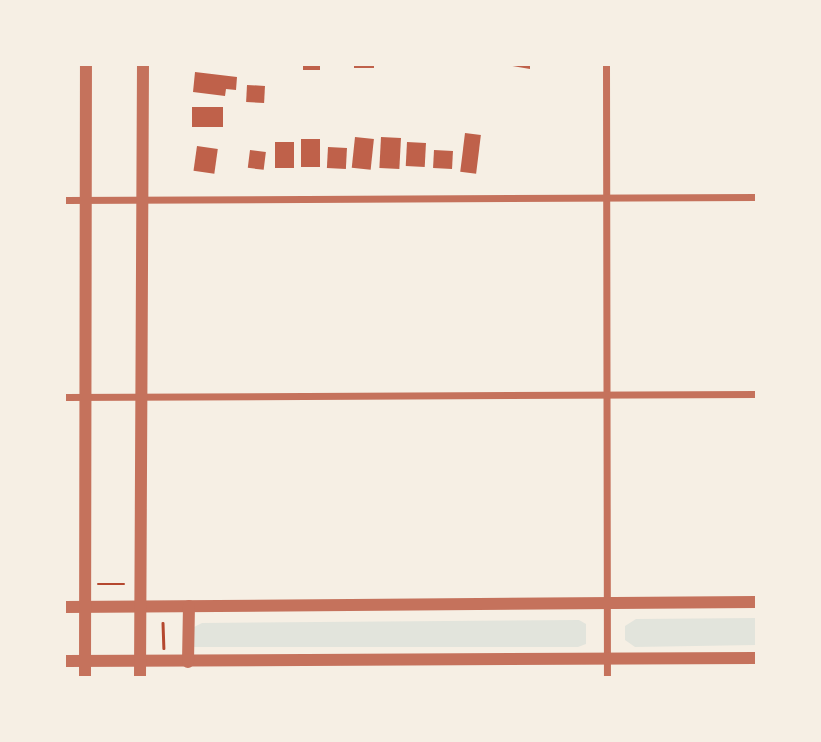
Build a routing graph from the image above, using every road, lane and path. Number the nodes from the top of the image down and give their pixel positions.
1 (86, 65) edge
2 (143, 65) edge
3 (606, 65) edge
4 (756, 197) edge
5 (606, 198) junction
6 (65, 200) edge
7 (86, 200) junction
8 (142, 200) junction
9 (756, 394) edge
10 (607, 396) junction
11 (65, 397) edge
12 (85, 397) junction
13 (141, 397) junction
14 (98, 584) dead end
15 (124, 584) dead end
16 (756, 601) edge
17 (85, 603) junction
18 (607, 603) junction
19 (141, 605) junction
20 (189, 606) junction
21 (65, 607) edge
22 (163, 623) dead end
23 (164, 648) dead end
24 (607, 658) junction
25 (756, 658) edge
26 (65, 661) edge
27 (85, 662) junction
28 (140, 662) junction
29 (188, 662) junction
30 (85, 677) edge
31 (140, 677) edge
32 (607, 677) edge

1 - 7 street
2 - 8 street
3 - 5 street
4 - 5 street
5 - 8 street
5 - 10 street
6 - 7 street
7 - 8 street
7 - 12 street
8 - 13 street
9 - 10 street
10 - 13 street
10 - 18 street
11 - 12 street
12 - 13 street
12 - 17 street
13 - 19 street
14 - 15 path
16 - 18 street
17 - 19 street
17 - 21 street
17 - 27 street
18 - 20 street
18 - 24 street
19 - 20 street
19 - 28 street
20 - 29 street
22 - 23 path
24 - 25 street
24 - 29 street
24 - 32 street
26 - 27 street
27 - 28 street
27 - 30 street
28 - 29 street
28 - 31 street

